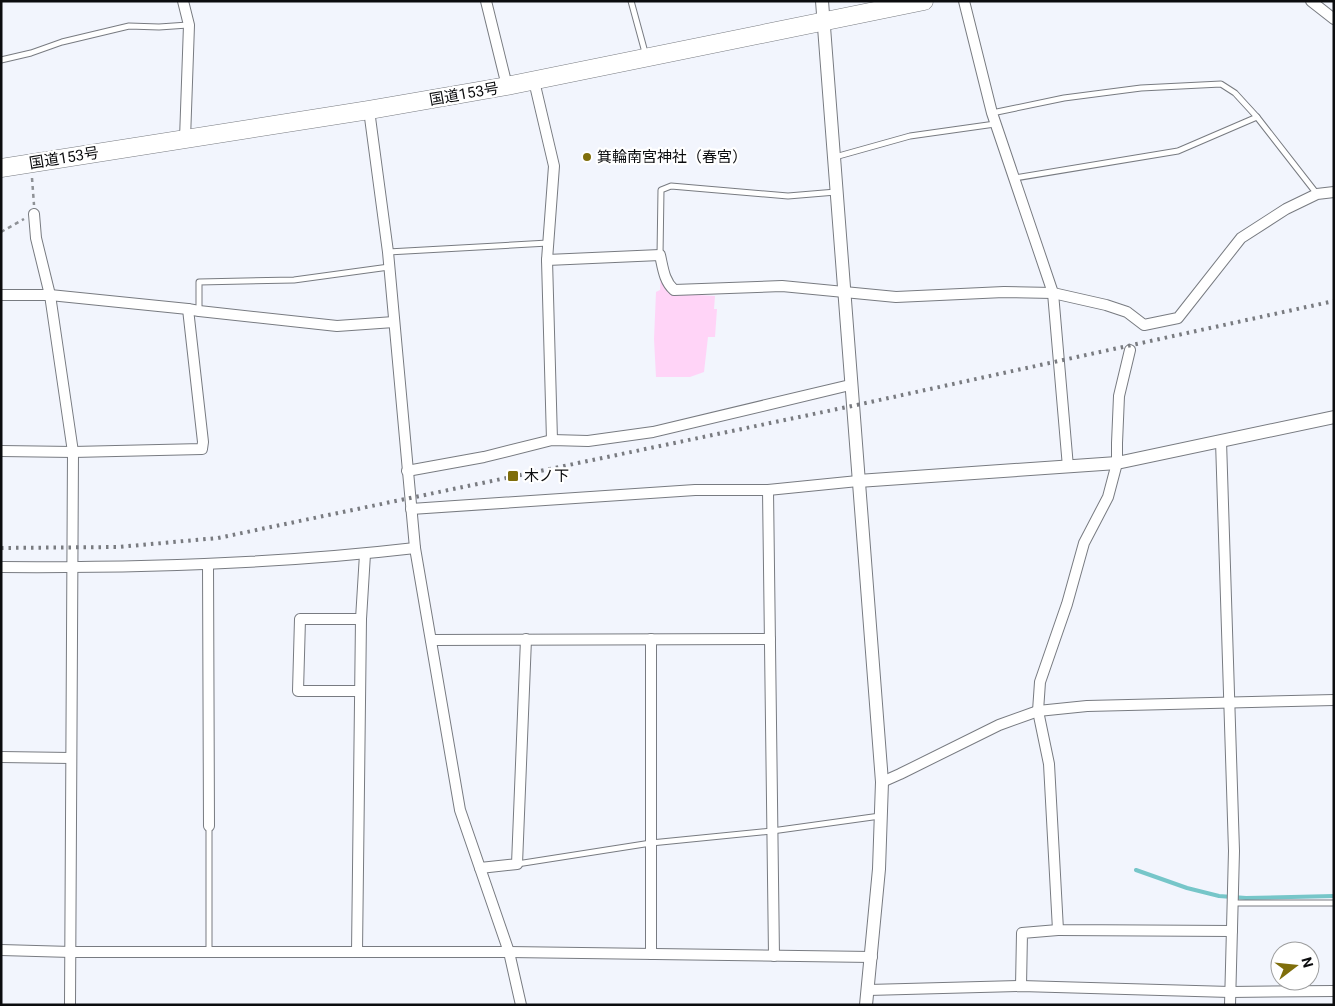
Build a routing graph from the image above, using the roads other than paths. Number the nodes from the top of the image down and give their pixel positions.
1 (183, 1) edge
2 (486, 1) edge
3 (631, 1) edge
4 (822, 1) edge
5 (924, 1) edge
6 (964, 1) edge
7 (1311, 1) edge
8 (1334, 19) edge
9 (824, 21) junction
10 (189, 25) junction
11 (647, 58) junction
12 (1, 60) edge
13 (534, 81) junction
14 (507, 86) junction
15 (369, 110) junction
16 (992, 113) junction
17 (1257, 117) junction
18 (996, 124) junction
19 (186, 139) junction
20 (833, 158) junction
21 (1, 168) edge
22 (1014, 178) junction
23 (836, 192) junction
24 (1334, 192) edge
25 (1317, 194) junction
26 (34, 214) road end
27 (548, 243) junction
28 (388, 252) junction
29 (660, 255) junction
30 (548, 260) junction
31 (388, 267) junction
32 (844, 292) junction
33 (1053, 293) junction
34 (1, 294) edge
35 (50, 295) junction
36 (188, 309) junction
37 (199, 311) junction
38 (394, 322) junction
39 (1130, 350) dead end
40 (850, 385) junction
41 (1334, 417) edge
42 (552, 440) junction
43 (1221, 441) junction
44 (1, 451) edge
45 (73, 452) junction
46 (1118, 463) junction
47 (1068, 466) junction
48 (407, 471) junction
49 (858, 481) junction
50 (768, 490) junction
51 (411, 508) junction
52 (415, 548) junction
53 (364, 554) junction
54 (208, 564) junction
55 (1, 567) edge
56 (72, 568) junction
57 (361, 619) junction
58 (526, 639) junction
59 (651, 639) junction
60 (770, 639) junction
61 (431, 640) junction
62 (360, 690) junction
63 (1334, 700) edge
64 (1229, 702) junction
65 (1038, 711) junction
66 (1, 757) edge
67 (70, 758) junction
68 (882, 782) junction
69 (881, 816) junction
70 (209, 826) joint
71 (772, 831) junction
72 (651, 843) junction
73 (516, 864) junction
74 (480, 868) junction
75 (1233, 903) junction
76 (1334, 903) edge
77 (1058, 930) junction
78 (1232, 931) junction
79 (1, 950) edge
80 (71, 952) junction
81 (209, 952) junction
82 (357, 952) junction
83 (509, 952) junction
84 (651, 954) junction
85 (774, 956) junction
86 (872, 957) junction
87 (1021, 986) junction
88 (868, 990) junction
89 (1334, 991) edge
90 (1230, 992) junction
91 (70, 1005) edge
92 (521, 1005) edge
93 (866, 1005) edge
94 (1230, 1005) edge

1 - 10 street
2 - 14 street
3 - 11 lane
4 - 9 street
5 - 9 highway, 国道153号
6 - 16 street
7 - 8 street
9 - 11 highway, 国道153号
9 - 20 street
10 - 12 lane
10 - 19 street
11 - 13 highway, 国道153号
13 - 14 highway, 国道153号
13 - 27 street
14 - 15 highway, 国道153号
15 - 19 highway, 国道153号
15 - 28 street
16 - 17 lane
16 - 18 street
17 - 22 lane
17 - 25 lane
18 - 20 lane
18 - 22 street
19 - 21 highway, 国道153号
20 - 23 street
22 - 33 street
23 - 29 lane
23 - 32 street
24 - 25 street
25 - 33 street
26 - 35 street
27 - 28 lane
27 - 30 street
28 - 31 street
29 - 30 street
29 - 32 street
30 - 42 street
31 - 37 lane
31 - 38 street
32 - 33 street
32 - 40 street
33 - 47 street
34 - 35 street
35 - 36 street
35 - 45 street
36 - 37 street
36 - 45 street
37 - 38 street
38 - 48 street
39 - 46 street
40 - 42 street
40 - 49 street
41 - 43 street
42 - 48 street
43 - 46 street
43 - 64 street
44 - 45 street
45 - 56 street
46 - 47 street
46 - 65 street
47 - 49 street
48 - 51 street
49 - 50 street
49 - 68 street
50 - 51 street
50 - 60 street
51 - 52 street
52 - 53 street
52 - 61 street
53 - 54 street
53 - 57 street
54 - 56 street
54 - 70 street
55 - 56 street
56 - 67 street
57 - 62 street
57 - 62 street
58 - 59 street
58 - 61 street
58 - 73 street
59 - 60 street
59 - 72 street
60 - 71 street
61 - 74 street
62 - 82 street
63 - 64 street
64 - 65 street
64 - 75 street
65 - 68 street
65 - 77 street
66 - 67 street
67 - 80 street
68 - 69 street
69 - 71 lane
69 - 86 street
70 - 81 lane
71 - 72 lane
71 - 85 street
72 - 73 lane
72 - 84 street
73 - 74 street
74 - 83 street
75 - 76 lane
75 - 78 street
77 - 78 street
77 - 87 street
78 - 90 street
79 - 80 street
80 - 81 street
80 - 91 street
81 - 82 street
82 - 83 street
83 - 84 street
83 - 92 street
84 - 85 street
85 - 86 street
86 - 88 street
87 - 88 street
87 - 90 street
88 - 93 street
89 - 90 street
90 - 94 street

